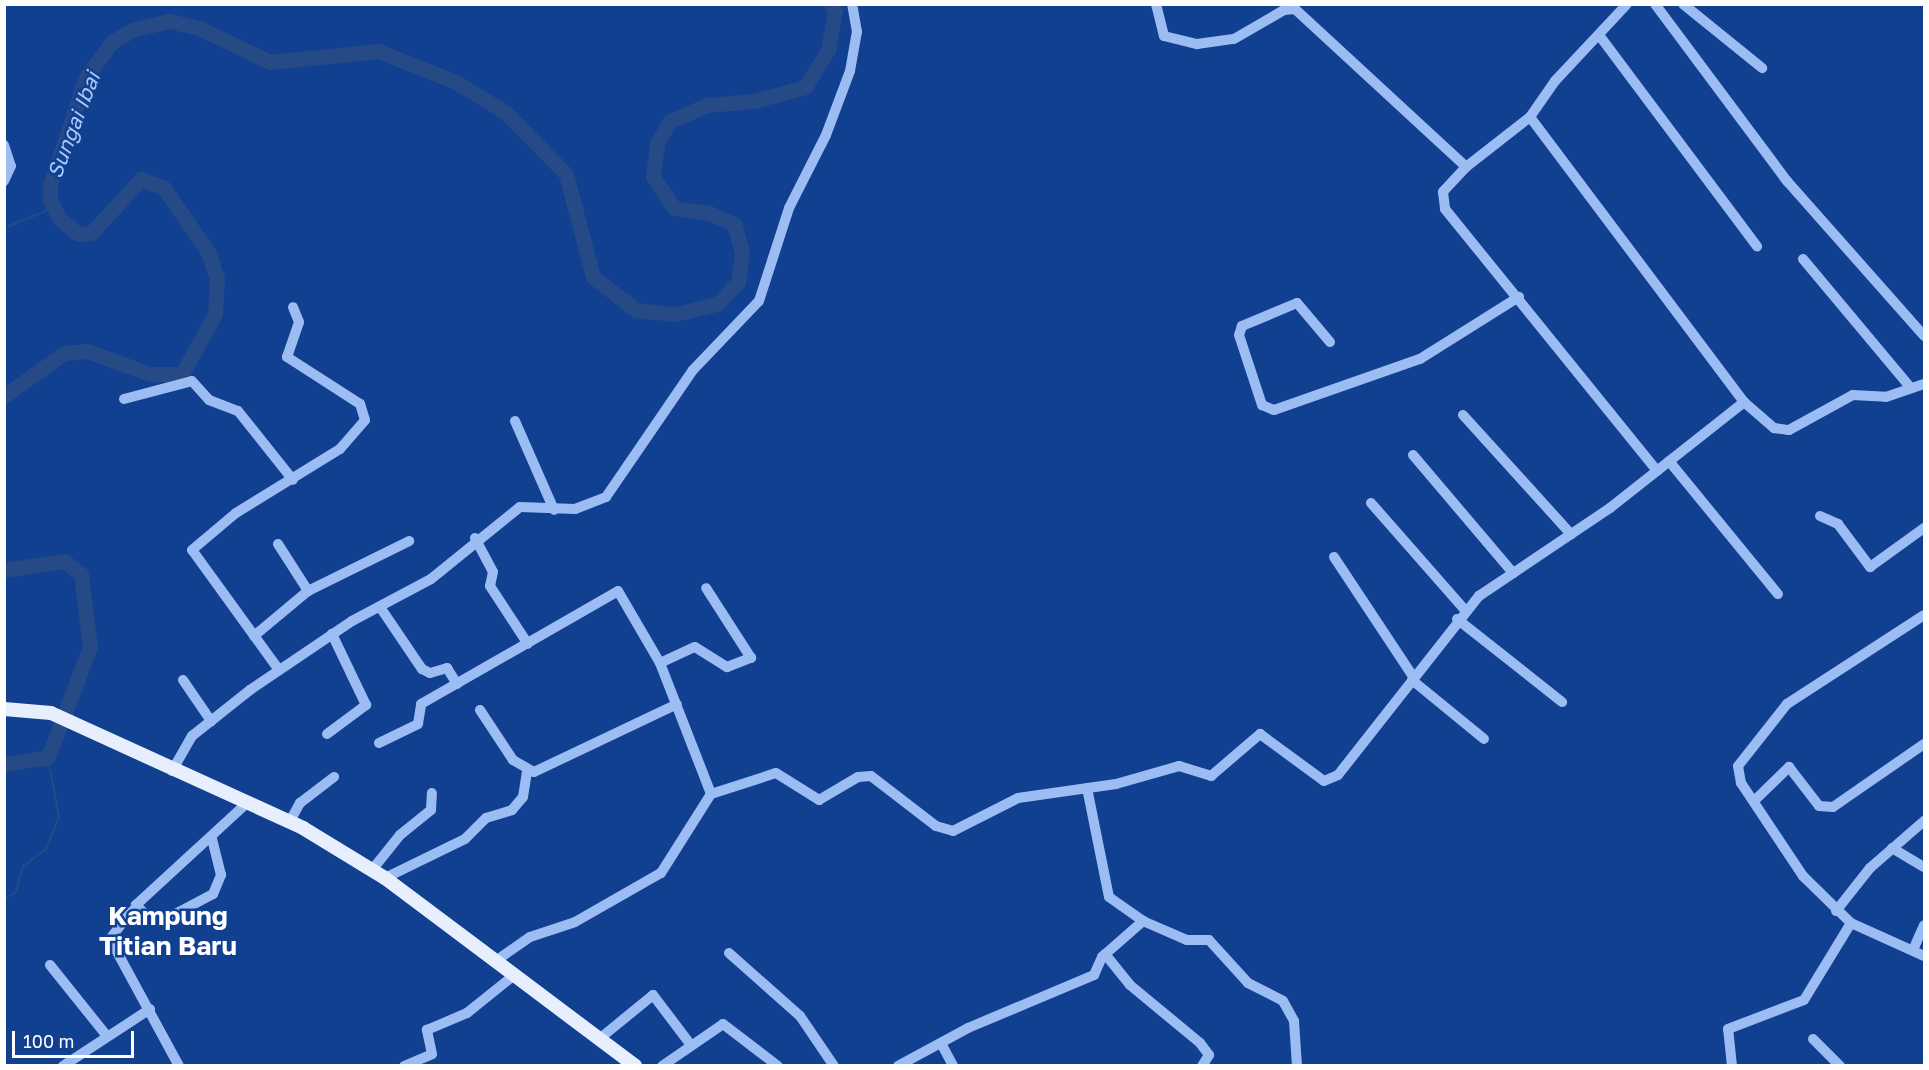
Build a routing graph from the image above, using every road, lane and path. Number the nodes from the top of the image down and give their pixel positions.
1 (852, 4) edge
2 (1156, 4) edge
3 (1627, 4) edge
4 (1655, 4) edge
5 (1683, 4) edge
6 (1599, 35) junction
7 (1762, 68) dead end
8 (1530, 117) junction
9 (4, 145) edge
10 (1466, 167) junction
11 (4, 181) edge
12 (1757, 246) dead end
13 (1803, 259) dead end
14 (1519, 297) junction
15 (293, 307) dead end
16 (1924, 336) edge
17 (1330, 342) dead end
18 (1920, 387) edge
19 (124, 399) dead end
20 (1744, 402) junction
21 (1463, 415) dead end
22 (515, 421) dead end
23 (1413, 455) dead end
24 (1669, 461) junction
25 (1657, 471) junction
26 (293, 480) junction
27 (1371, 503) dead end
28 (554, 510) junction
29 (1820, 516) dead end
30 (1924, 528) edge
31 (1571, 534) junction
32 (475, 538) junction
33 (409, 541) dead end
34 (278, 544) dead end
35 (1334, 557) dead end
36 (1513, 573) junction
37 (706, 588) dead end
38 (308, 591) junction
39 (1778, 594) dead end
40 (380, 608) junction
41 (1461, 614) junction
42 (1924, 617) edge
43 (332, 634) junction
44 (254, 636) junction
45 (528, 644) junction
46 (660, 663) junction
47 (279, 670) junction
48 (1413, 679) junction
49 (183, 680) dead end
50 (457, 684) junction
51 (1562, 702) dead end
52 (677, 704) junction
53 (4, 709) edge
54 (480, 710) dead end
55 (211, 721) junction
56 (327, 734) dead end
57 (1484, 739) dead end
58 (379, 743) dead end
59 (1924, 744) edge
60 (172, 771) junction
61 (527, 771) junction
62 (334, 777) dead end
63 (1087, 788) junction
64 (432, 793) dead end
65 (711, 794) junction
66 (1754, 801) junction
67 (248, 802) junction
68 (290, 821) junction
69 (1924, 821) edge
70 (212, 838) junction
71 (1892, 848) junction
72 (1924, 867) edge
73 (372, 870) junction
74 (386, 878) junction
75 (136, 905) junction
76 (1836, 911) junction
77 (1143, 921) junction
78 (1851, 922) junction
79 (1924, 925) edge
80 (1913, 950) junction
81 (729, 953) dead end
82 (1105, 954) junction
83 (1924, 956) edge
84 (494, 962) junction
85 (50, 965) dead end
86 (513, 976) junction
87 (150, 1009) junction
88 (106, 1035) junction
89 (1813, 1039) dead end
90 (598, 1040) junction
91 (691, 1045) junction
92 (942, 1045) junction
93 (63, 1065) edge
94 (179, 1065) edge
95 (404, 1065) edge
96 (634, 1065) edge
97 (662, 1065) edge
98 (778, 1065) edge
99 (834, 1065) edge
100 (898, 1065) edge
101 (953, 1065) edge
102 (1202, 1065) edge
103 (1296, 1065) edge
104 (1732, 1065) edge
105 (1840, 1065) edge

1 - 28 street
2 - 10 street
3 - 6 street
4 - 16 street
5 - 7 street
6 - 8 street
6 - 12 street
8 - 10 street
8 - 20 street
9 - 11 street
10 - 14 street
13 - 18 street
14 - 17 street
14 - 25 street
15 - 26 street
18 - 20 street
19 - 26 street
20 - 24 street
21 - 31 street
22 - 28 street
23 - 36 street
24 - 25 street
24 - 39 street
25 - 31 street
26 - 44 street
27 - 41 street
28 - 32 street
29 - 30 street
31 - 36 street
32 - 40 street
32 - 45 street
33 - 38 street
34 - 38 street
35 - 48 street
36 - 41 street
37 - 46 street
38 - 44 street
40 - 43 street
40 - 50 street
41 - 48 street
41 - 51 street
42 - 66 street
43 - 47 street
43 - 56 street
44 - 47 street
45 - 46 street
45 - 50 street
46 - 52 street
47 - 55 street
48 - 57 street
48 - 63 street
49 - 55 street
50 - 58 street
52 - 61 street
52 - 65 street
53 - 60 main road
54 - 61 street
55 - 60 street
59 - 66 street
60 - 67 main road
61 - 74 street
62 - 68 street
63 - 65 street
63 - 77 street
64 - 73 street
65 - 84 street
66 - 76 street
67 - 68 main road
67 - 70 street
68 - 73 main road
69 - 71 street
70 - 75 street
70 - 75 street
71 - 72 street
71 - 76 street
73 - 74 main road
74 - 84 main road
75 - 87 street
76 - 78 street
77 - 82 street
77 - 103 street
78 - 80 street
78 - 104 street
79 - 80 street
80 - 83 street
81 - 99 street
82 - 92 street
82 - 102 street
84 - 86 main road
85 - 88 street
86 - 90 main road
86 - 95 street
87 - 88 street
87 - 94 street
88 - 93 street
89 - 105 street
90 - 91 street
90 - 96 main road
91 - 97 street
91 - 98 street
92 - 100 street
92 - 101 street

